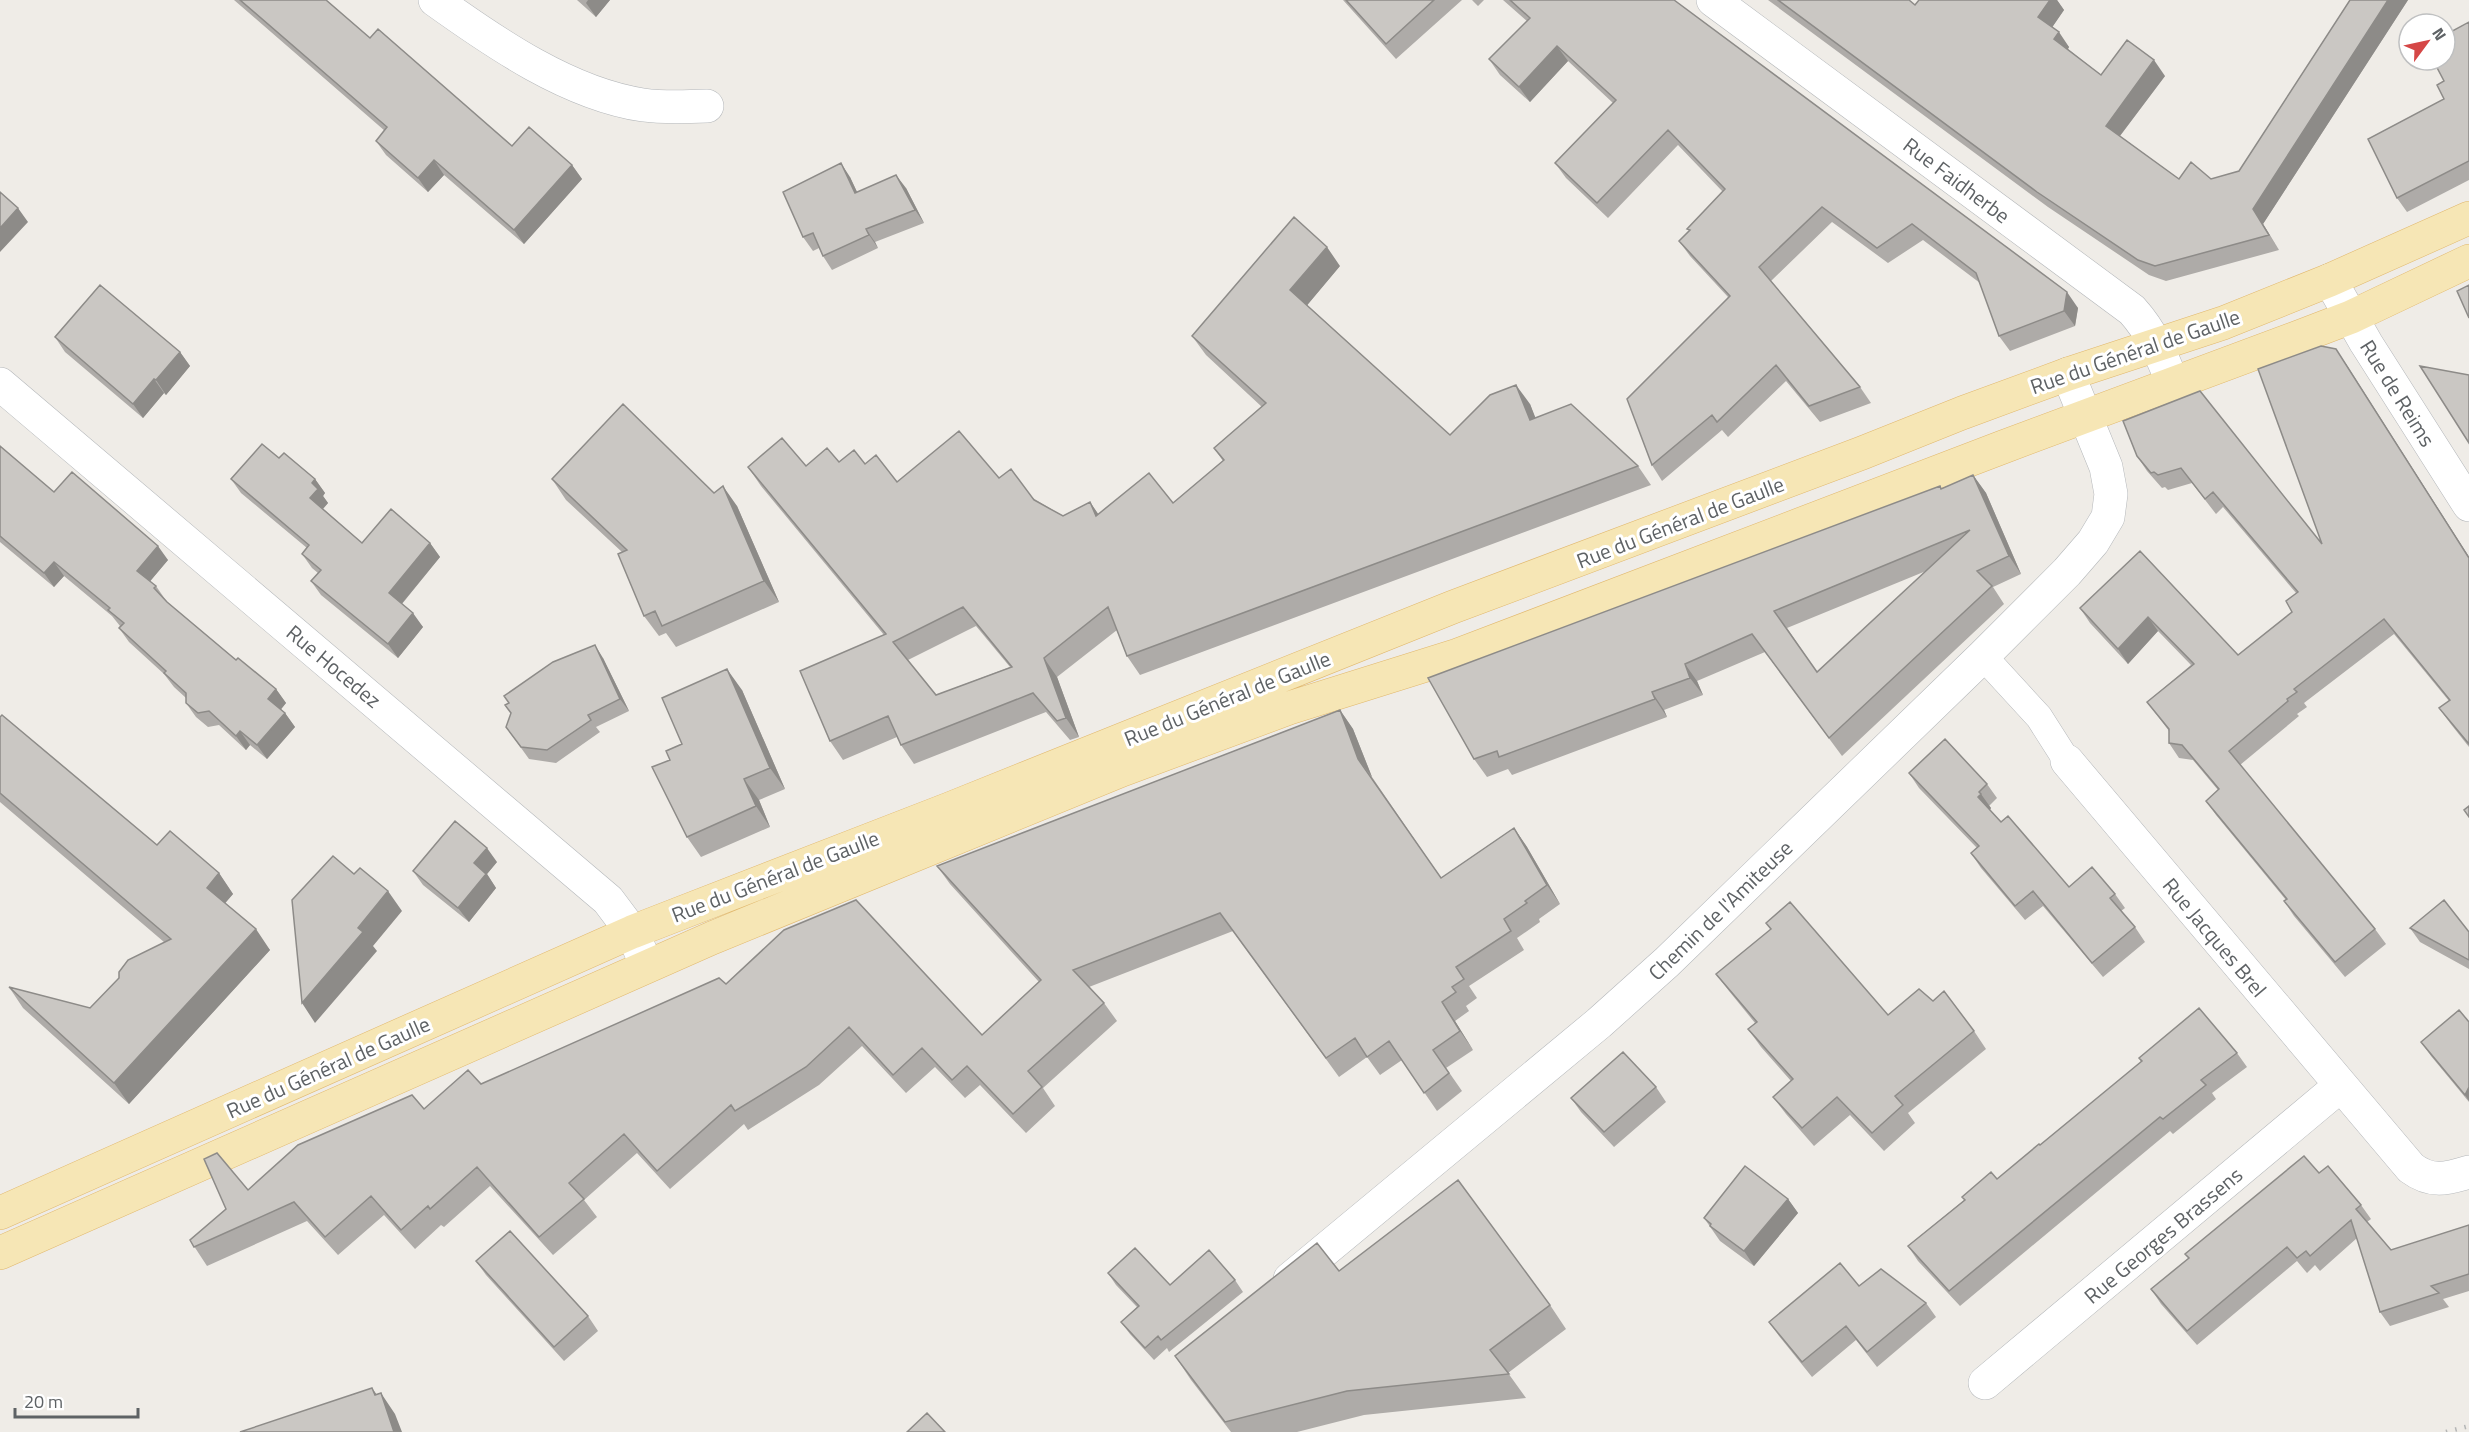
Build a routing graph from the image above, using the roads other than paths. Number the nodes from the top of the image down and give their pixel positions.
1 (435, 0) edge
2 (1713, 0) edge
3 (707, 105) dead end
4 (2469, 218) edge
5 (2469, 261) edge
6 (2330, 280) junction
7 (2351, 316) junction
8 (2157, 345) junction
9 (2068, 374) junction
10 (0, 384) edge
11 (2173, 384) junction
12 (2086, 416) junction
13 (2469, 505) edge
14 (1983, 656) junction
15 (2067, 761) joint
16 (632, 932) junction
17 (647, 966) junction
18 (2340, 1086) junction
19 (2469, 1172) edge
20 (0, 1213) edge
21 (0, 1253) edge
22 (1265, 1299) edge
23 (1985, 1383) dead end

1 - 3 street
2 - 8 street, Rue Faidherbe
4 - 6 main road, Rue du Général de Gaulle
5 - 7 main road, Rue du Général de Gaulle
6 - 7 street, Rue de Reims
6 - 8 main road, Rue du Général de Gaulle
7 - 11 main road, Rue du Général de Gaulle
7 - 13 street, Rue de Reims
8 - 9 main road, Rue du Général de Gaulle
8 - 11 street, Rue Faidherbe
9 - 12 street, Chemin de l'Amiteuse
9 - 16 main road, Rue du Général de Gaulle
10 - 16 street, Rue Hocedez
11 - 12 main road, Rue du Général de Gaulle
12 - 14 street, Chemin de l'Amiteuse
12 - 17 main road, Rue du Général de Gaulle
14 - 15 street, Rue Jacques Brel
14 - 22 street, Chemin de l'Amiteuse
15 - 18 street, Rue Jacques Brel
16 - 17 street, Rue Hocedez
16 - 20 main road, Rue du Général de Gaulle
17 - 21 main road, Rue du Général de Gaulle
18 - 19 street, Rue Jacques Brel
18 - 23 street, Rue Georges Brassens

